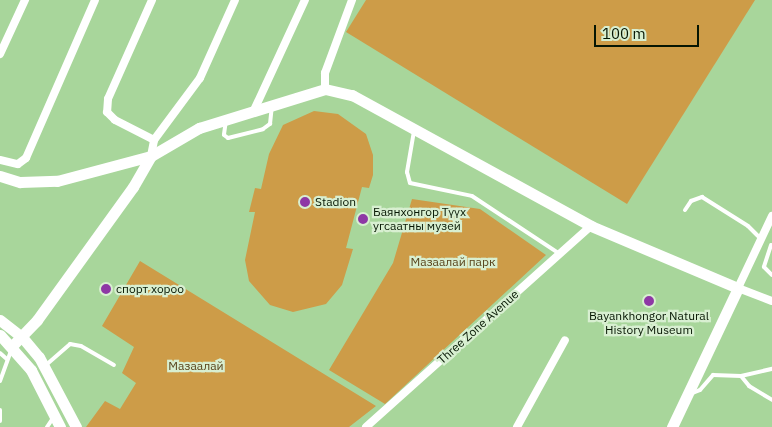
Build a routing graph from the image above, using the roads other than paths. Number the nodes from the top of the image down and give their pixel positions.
1 (25, 0) edge
2 (95, 0) edge
3 (152, 0) edge
4 (235, 0) edge
5 (305, 0) edge
6 (352, 0) edge
7 (0, 54) edge
8 (325, 89) junction
9 (272, 103) junction
10 (255, 108) junction
11 (227, 118) junction
12 (415, 130) junction
13 (154, 140) junction
14 (151, 156) junction
15 (0, 160) edge
16 (0, 176) edge
17 (685, 210) dead end
18 (772, 216) edge
19 (590, 226) junction
20 (760, 238) junction
21 (771, 245) edge
22 (560, 254) junction
23 (772, 276) edge
24 (738, 288) junction
25 (772, 301) edge
26 (0, 320) edge
27 (0, 335) edge
28 (22, 337) junction
29 (565, 340) dead end
30 (12, 346) junction
31 (0, 353) edge
32 (7, 359) junction
33 (114, 365) dead end
34 (44, 366) junction
35 (772, 369) edge
36 (741, 376) junction
37 (0, 381) edge
38 (688, 394) junction
39 (772, 400) edge
40 (0, 410) edge
41 (54, 416) junction
42 (0, 421) edge
43 (47, 427) edge
44 (60, 427) edge
45 (76, 427) edge
46 (366, 427) edge
47 (517, 427) edge
48 (672, 427) edge

1 - 7 street
2 - 15 street
3 - 13 street
4 - 13 street
5 - 10 street
6 - 8 street
8 - 9 street
8 - 12 street
9 - 10 street
9 - 11 lane
10 - 11 street
11 - 14 street
12 - 19 street
12 - 22 lane
13 - 14 street
14 - 16 street
14 - 28 street
17 - 20 lane
18 - 20 street
19 - 22 street, Three Zone Avenue
19 - 24 street
20 - 24 street
21 - 23 lane
22 - 46 street, Three Zone Avenue
24 - 25 street
24 - 38 street
26 - 28 street
27 - 30 street
28 - 30 street
28 - 34 street
29 - 47 street
30 - 32 lane
30 - 41 street
31 - 32 lane
32 - 37 lane
33 - 34 lane
34 - 45 street
35 - 36 lane
36 - 38 lane
36 - 39 lane
38 - 48 street
40 - 42 lane
41 - 43 lane
41 - 44 street

